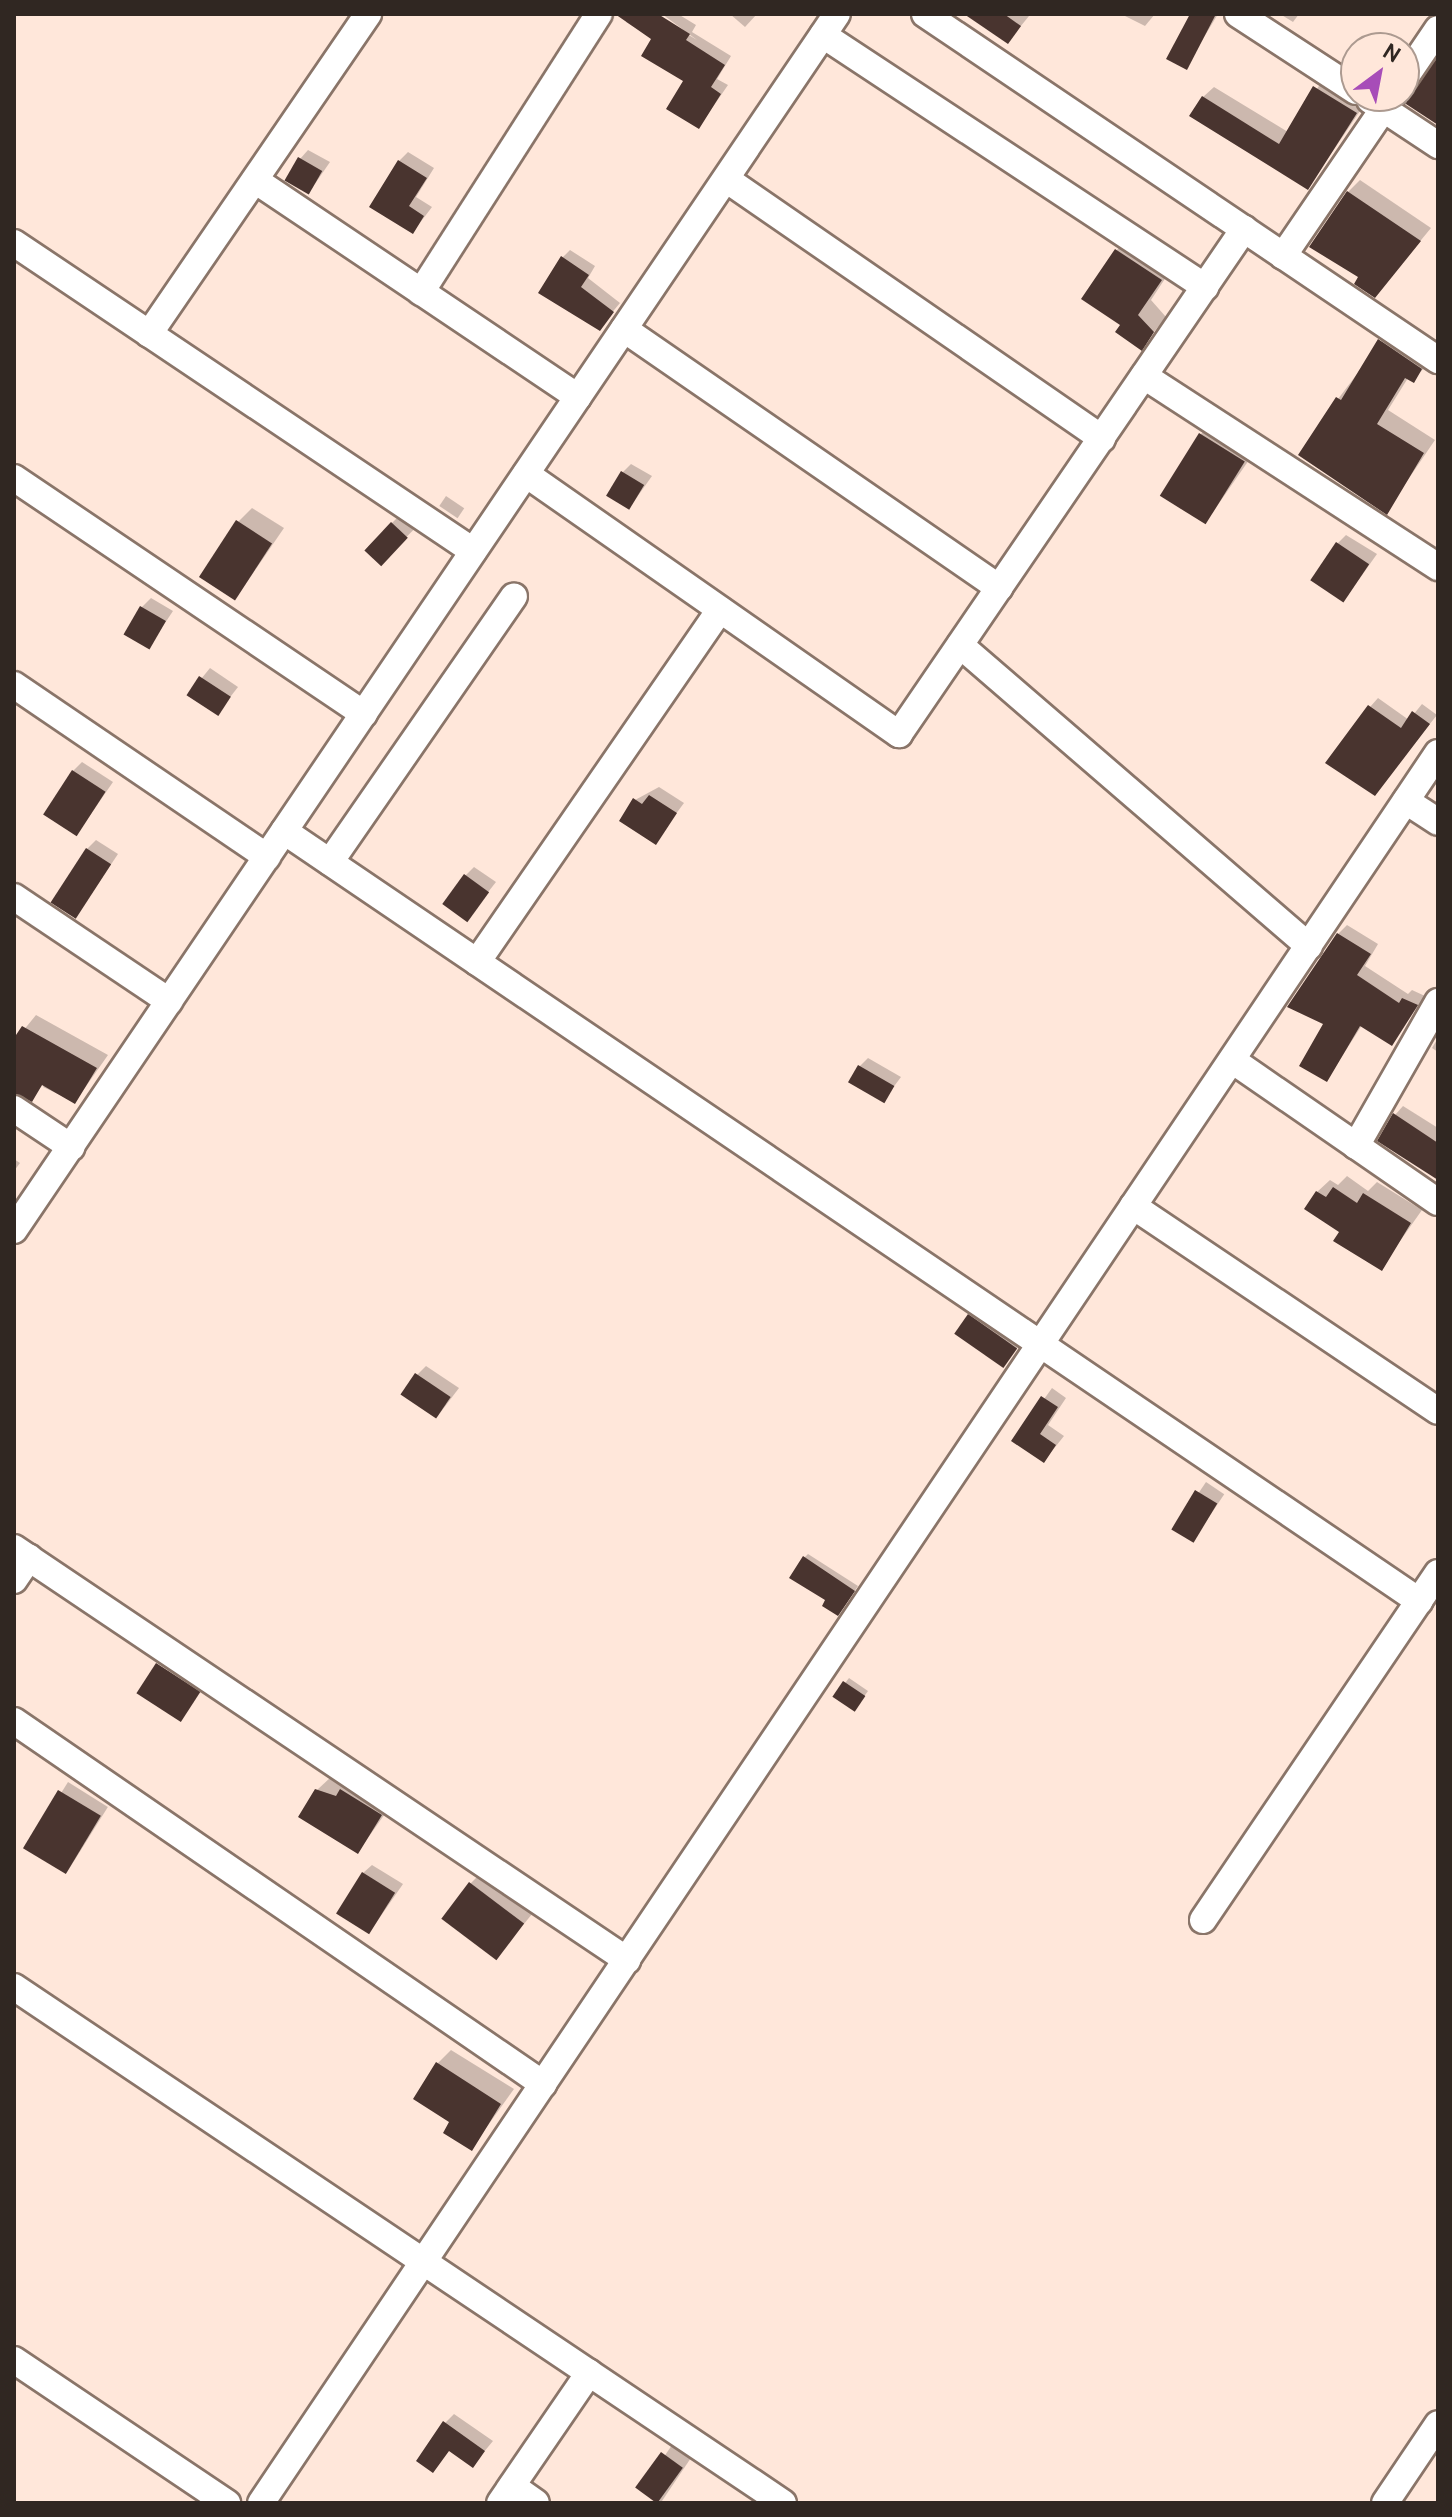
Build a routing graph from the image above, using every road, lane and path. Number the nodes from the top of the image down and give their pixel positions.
1 (368, 14) edge
2 (599, 14) edge
3 (925, 14) edge
4 (1238, 14) edge
5 (830, 24) edge
6 (1438, 29) edge
7 (1420, 55) edge
8 (1340, 81) edge
9 (1373, 112) edge
10 (1395, 112) edge
11 (1438, 145) edge
12 (726, 179) junction
13 (255, 180) junction
14 (1244, 229) junction
15 (14, 243) edge
16 (1283, 256) junction
17 (1205, 287) junction
18 (421, 292) junction
19 (624, 329) junction
20 (149, 334) junction
21 (1438, 360) edge
22 (1144, 376) junction
23 (578, 397) junction
24 (1102, 438) junction
25 (526, 474) junction
26 (14, 478) edge
27 (473, 551) junction
28 (1438, 567) edge
29 (999, 588) junction
30 (514, 596) dead end
31 (720, 610) junction
32 (960, 645) junction
33 (14, 685) edge
34 (364, 714) junction
35 (1438, 753) edge
36 (1406, 801) junction
37 (1438, 822) edge
38 (284, 831) junction
39 (267, 857) junction
40 (330, 862) junction
41 (14, 897) edge
42 (1309, 946) junction
43 (477, 962) junction
44 (169, 1001) junction
45 (1438, 1002) edge
46 (1232, 1060) junction
47 (14, 1109) edge
48 (1356, 1146) junction
49 (71, 1147) junction
50 (1438, 1202) edge
51 (1133, 1206) junction
52 (14, 1230) edge
53 (1040, 1344) junction
54 (1438, 1411) edge
55 (22, 1553) edge
56 (1438, 1573) edge
57 (14, 1580) edge
58 (1419, 1601) junction
59 (14, 1721) edge
60 (1203, 1920) dead end
61 (627, 1960) junction
62 (14, 1987) edge
63 (543, 2084) junction
64 (423, 2262) junction
65 (14, 2360) edge
66 (589, 2373) junction
67 (1438, 2424) edge
68 (506, 2495) edge
69 (227, 2503) edge
70 (261, 2503) edge
71 (536, 2503) edge
72 (783, 2503) edge
73 (1385, 2503) edge

1 - 13 street
2 - 18 street
3 - 14 street
4 - 8 street
5 - 12 street
5 - 17 street
6 - 7 street
9 - 16 street
10 - 11 street
12 - 19 street
12 - 24 street
13 - 18 street
13 - 20 street
14 - 16 street
14 - 17 street
15 - 20 street
16 - 21 street
17 - 22 street
18 - 23 street
19 - 23 street
19 - 29 street
20 - 27 street
22 - 24 street
22 - 28 street
23 - 25 street
24 - 29 street
25 - 27 street
25 - 31 street
26 - 34 street
27 - 34 street
29 - 32 street
30 - 40 street
31 - 32 street
31 - 43 street
32 - 42 street
33 - 39 street
34 - 38 street
35 - 36 street
36 - 37 street
36 - 42 street
38 - 39 street
38 - 40 street
39 - 44 street
40 - 43 street
41 - 44 street
42 - 46 street
43 - 53 street
44 - 49 street
45 - 48 street
46 - 48 street
46 - 51 street
47 - 49 street
48 - 50 street
49 - 52 street
51 - 53 street
51 - 54 street
53 - 58 street
53 - 61 street
55 - 57 street
55 - 61 street
56 - 58 street
58 - 60 street
59 - 63 street
61 - 63 street
62 - 64 street
63 - 64 street
64 - 66 street
64 - 70 street
65 - 69 street
66 - 68 street
66 - 72 street
67 - 73 street
68 - 71 street

